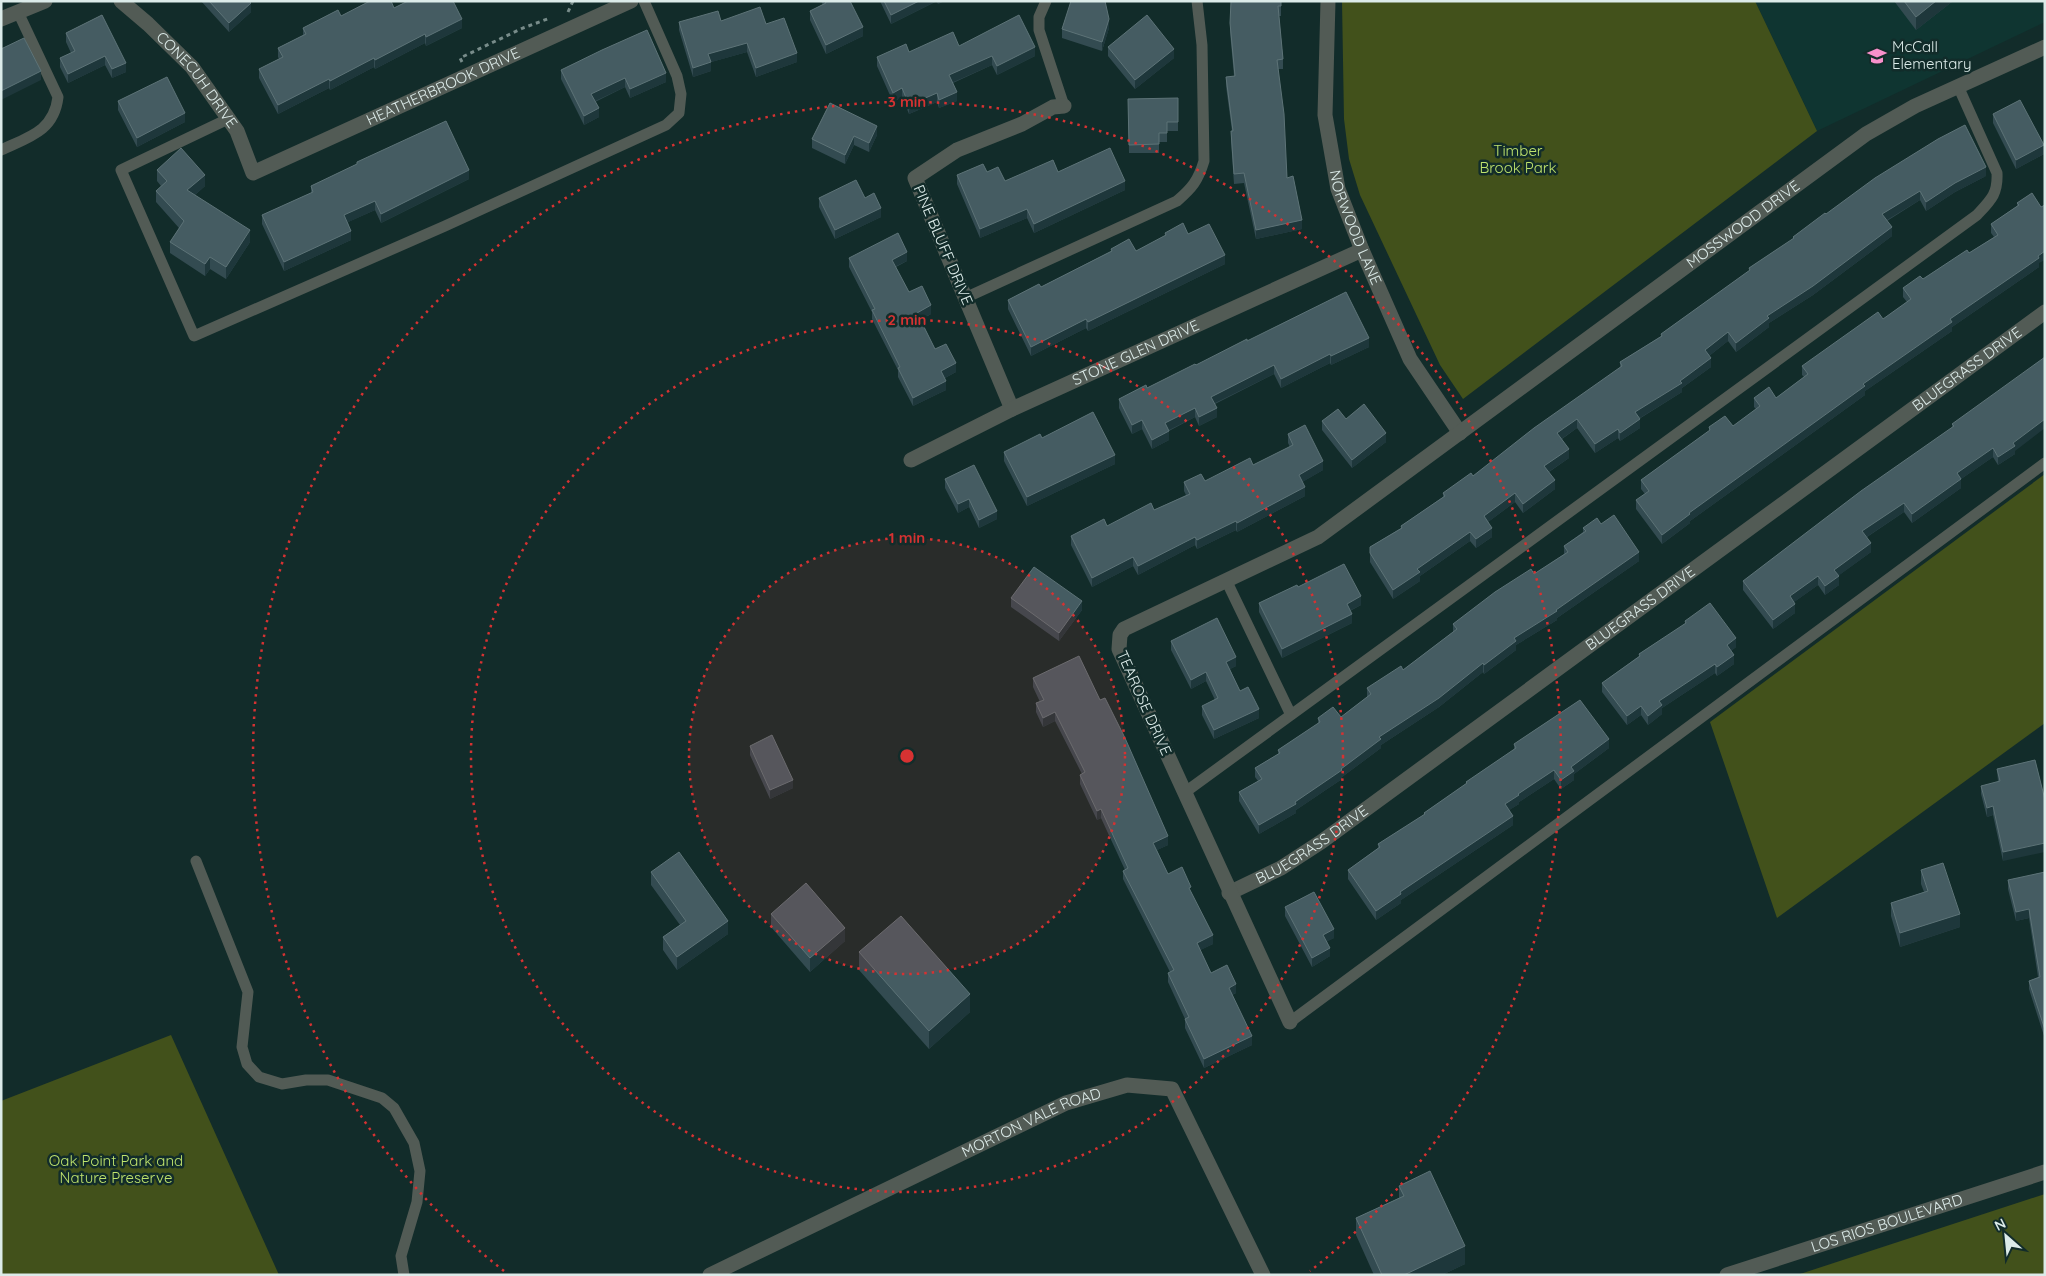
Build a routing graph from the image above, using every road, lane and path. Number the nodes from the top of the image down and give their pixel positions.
1 (45, 1) edge
2 (121, 1) edge
3 (632, 1) edge
4 (644, 1) edge
5 (1046, 1) edge
6 (1197, 1) edge
7 (1328, 1) edge
8 (24, 7) edge
9 (1, 19) edge
10 (2043, 53) edge
11 (1958, 86) junction
12 (1064, 106) joint
13 (228, 118) junction
14 (1, 150) edge
15 (254, 173) joint
16 (1362, 250) junction
17 (965, 298) junction
18 (2045, 312) edge
19 (1012, 409) junction
20 (1460, 433) junction
21 (910, 460) dead end
22 (2045, 463) edge
23 (1226, 580) junction
24 (1291, 715) junction
25 (1184, 793) junction
26 (196, 861) dead end
27 (1229, 893) junction
28 (1290, 1022) joint
29 (2045, 1172) edge
30 (404, 1275) edge
31 (710, 1275) edge
32 (1263, 1275) edge
33 (1727, 1275) edge

1 - 8 street
2 - 13 street, CONECUH DRIVE
3 - 15 street, HEATHERBROOK DRIVE
4 - 13 lane
5 - 12 lane
6 - 17 lane
7 - 16 street, NORWOOD LANE
8 - 9 street
8 - 14 lane
10 - 11 street, MOSSWOOD DRIVE
11 - 20 street, MOSSWOOD DRIVE
11 - 24 lane
12 - 17 street, PINE BLUFF DRIVE
13 - 15 street, CONECUH DRIVE
16 - 19 street, STONE GLEN DRIVE
16 - 20 street, NORWOOD LANE
17 - 19 street, PINE BLUFF DRIVE
18 - 27 street, BLUEGRASS DRIVE
19 - 21 street, STONE GLEN DRIVE
20 - 23 street, TEAROSE DRIVE
22 - 28 lane
23 - 24 lane
23 - 25 street, TEAROSE DRIVE
24 - 25 lane
25 - 27 street, TEAROSE DRIVE
26 - 30 lane
27 - 28 street, TEAROSE DRIVE
29 - 33 street, LOS RIOS BOULEVARD
31 - 32 street, MORTON VALE ROAD

